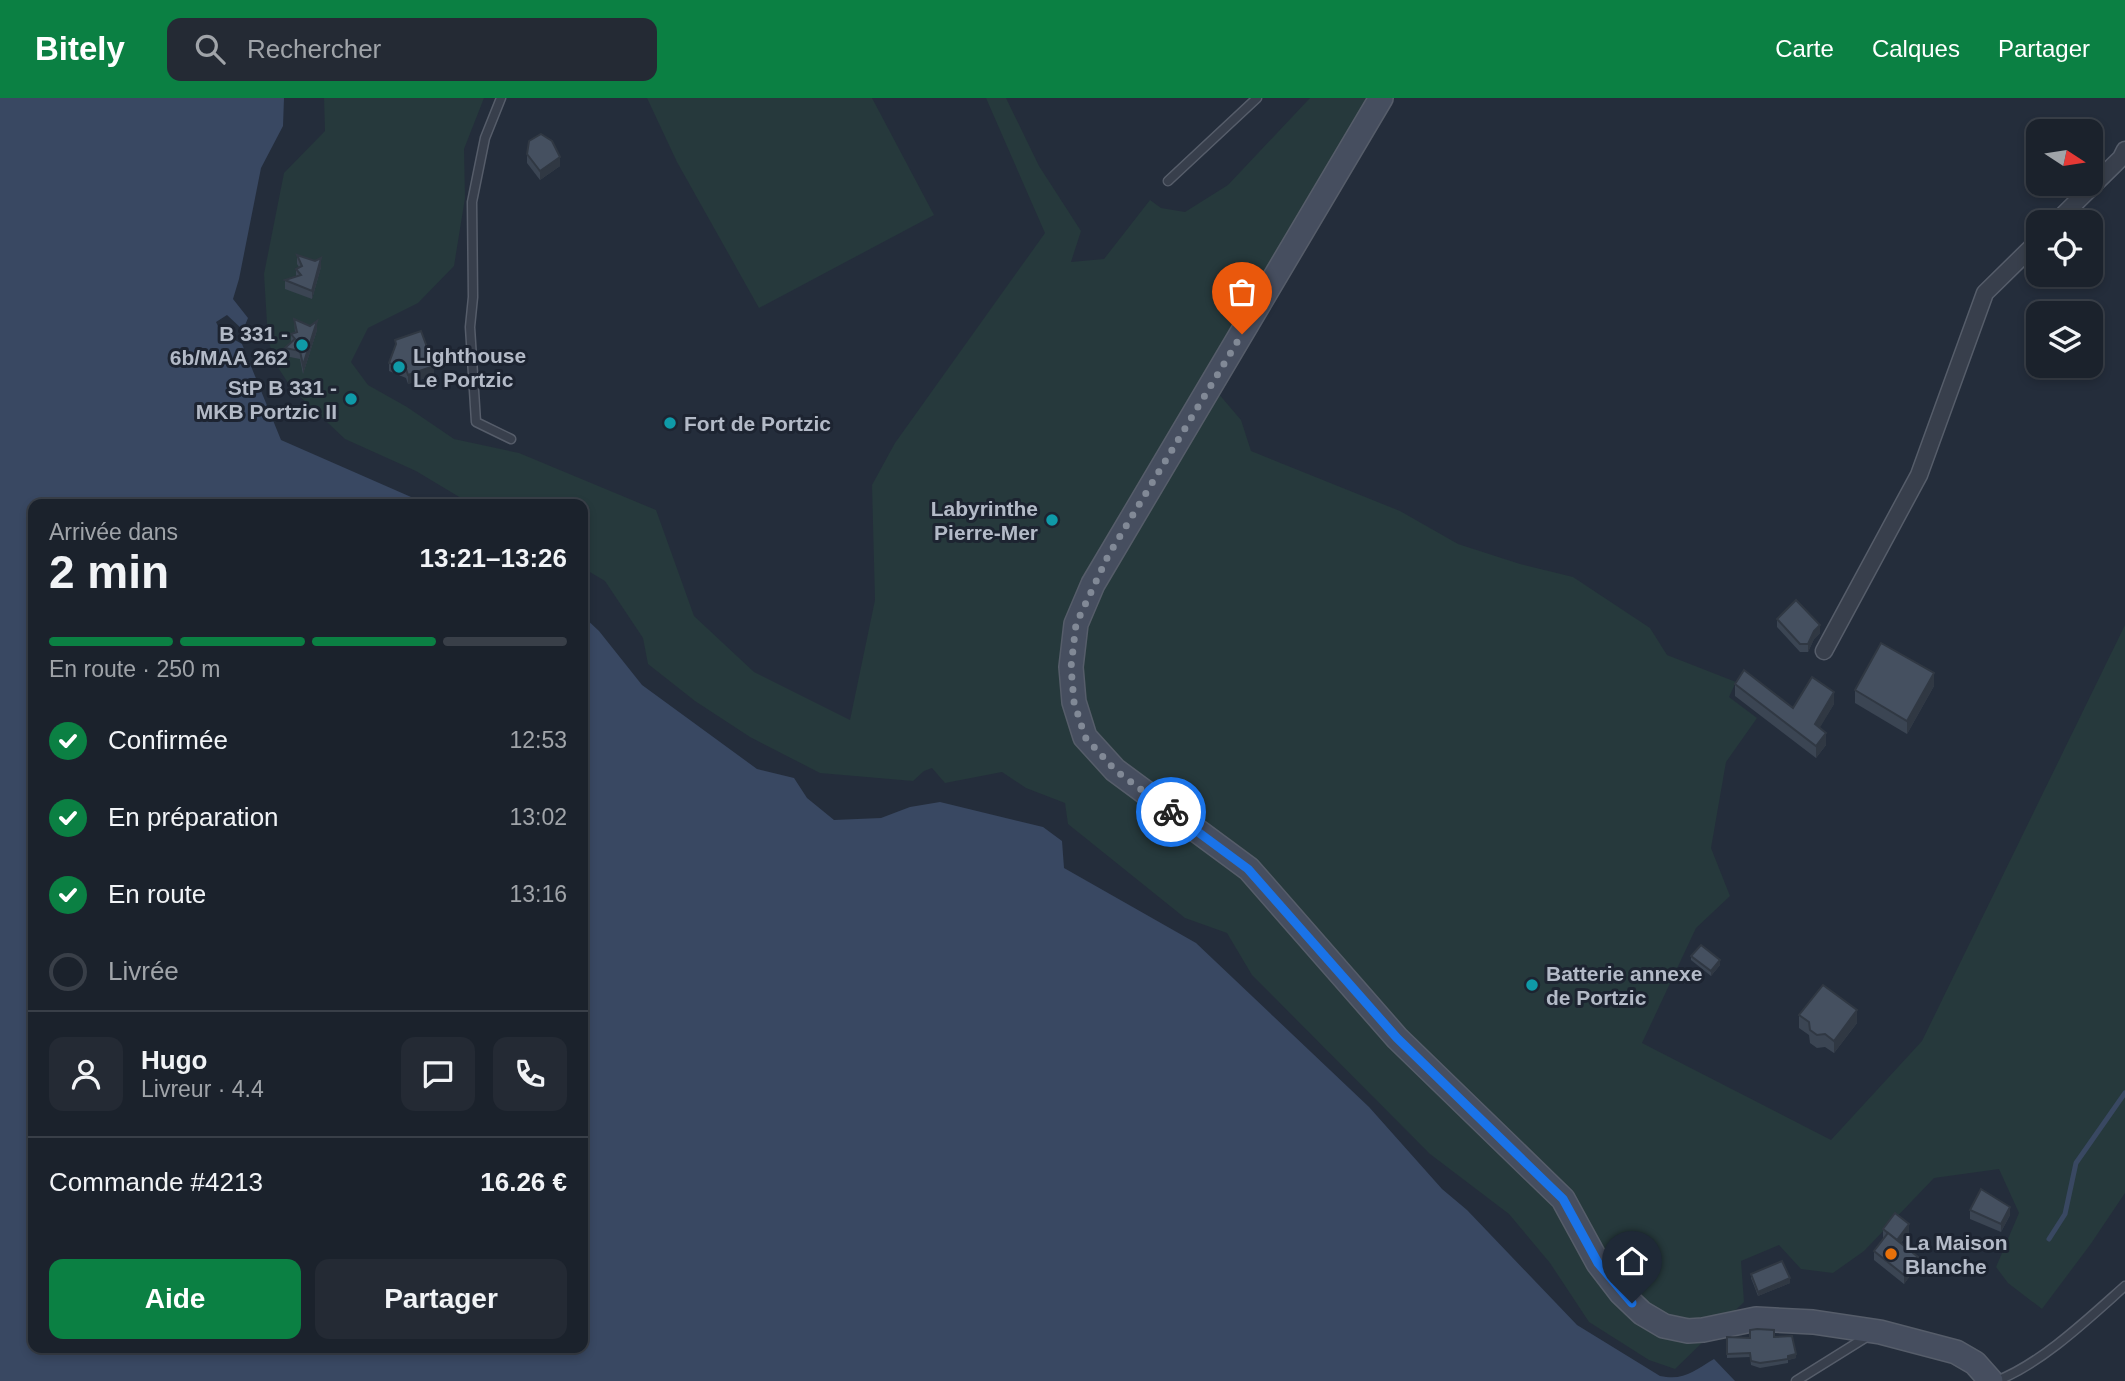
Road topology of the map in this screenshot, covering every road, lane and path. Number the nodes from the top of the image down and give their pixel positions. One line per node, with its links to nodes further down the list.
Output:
1 (501, 98): 8 (lane)
2 (1257, 98): 5 (lane)
3 (1381, 98): 11 (street)
4 (2125, 150): 6 (street)
5 (1168, 181)
6 (2068, 210)
7 (2026, 253): 9 (street)
8 (512, 439)
9 (1824, 652)
10 (2125, 1286): 13 (lane)
11 (1880, 1332): 12 (lane); 13 (street)
12 (1796, 1381)
13 (1994, 1381)

